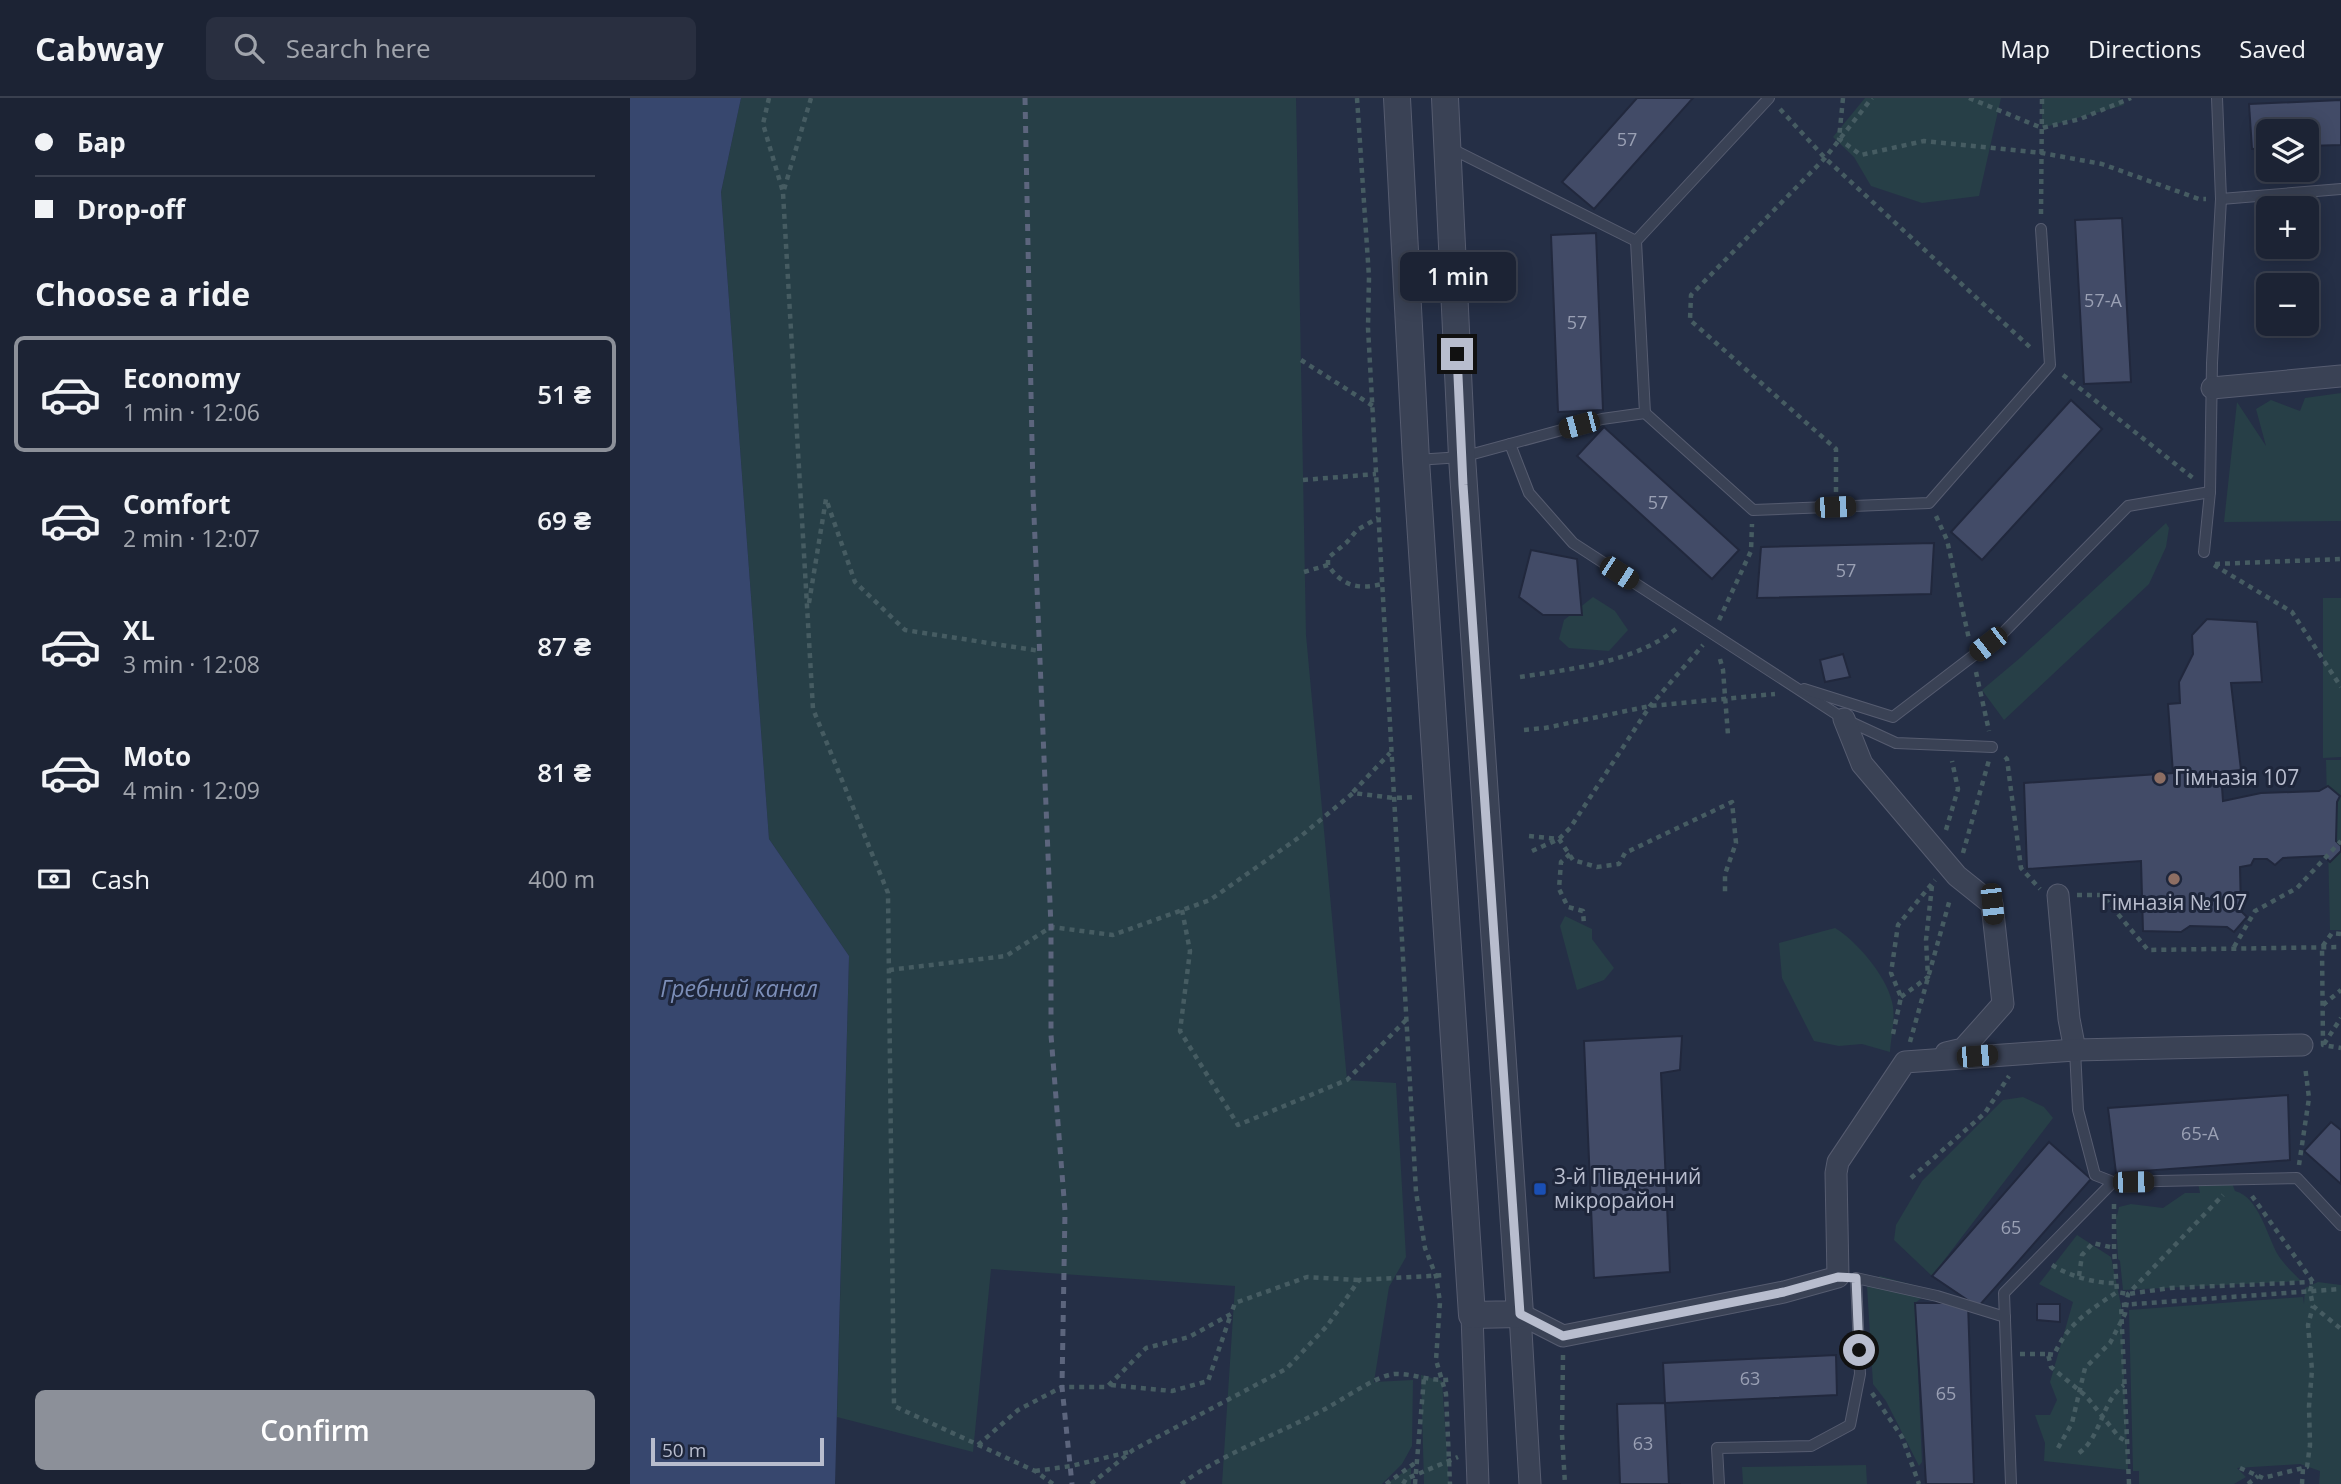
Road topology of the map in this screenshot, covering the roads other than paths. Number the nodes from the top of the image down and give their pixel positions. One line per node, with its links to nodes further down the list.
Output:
1 (1397, 98): 15 (street)
2 (1769, 98): 9 (lane)
3 (2217, 98): 7 (lane)
4 (1448, 99): 5 (street)
5 (1447, 146): 9 (lane); 14 (street)
6 (2341, 189): 7 (lane)
7 (2221, 199): 11 (lane)
8 (2041, 229): 12 (lane)
9 (1636, 241): 12 (lane)
10 (2341, 376): 11 (street)
11 (2212, 388): 16 (lane)
12 (1645, 413): 13 (lane)
13 (1510, 444): 14 (lane); 18 (lane)
14 (1462, 457): 15 (lane); 28 (street)
15 (1416, 460): 29 (street)
16 (2210, 492): 17 (lane); 18 (lane)
17 (2204, 552)
18 (1791, 685): 19 (lane)
19 (1844, 719): 20 (lane); 24 (street)
20 (1992, 747)
21 (2058, 895): 23 (street)
22 (2302, 1045): 23 (street)
23 (2075, 1050): 24 (street); 25 (lane)
24 (1905, 1062): 27 (street)
25 (2113, 1182): 26 (lane); 30 (lane)
26 (2341, 1225)
27 (1847, 1278): 28 (street); 30 (lane); 33 (lane)
28 (1520, 1314): 29 (street); 32 (street)
29 (1472, 1315): 31 (street)
30 (2005, 1317): 34 (lane)
31 (1478, 1484)
32 (1530, 1484)
33 (1719, 1484)
34 (2011, 1484)

